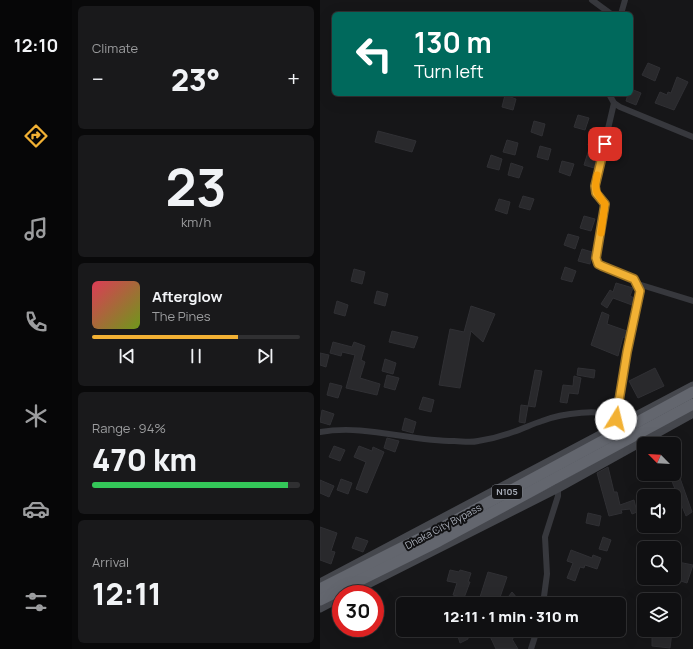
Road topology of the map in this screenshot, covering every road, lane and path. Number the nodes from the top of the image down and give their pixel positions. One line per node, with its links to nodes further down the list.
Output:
1 (592, 0): 3 (street)
2 (625, 0): 4 (street)
3 (609, 12)
4 (622, 12)
5 (610, 96): 6 (street)
6 (614, 103): 7 (street); 8 (street)
7 (693, 137)
8 (638, 284): 9 (street); 14 (street)
9 (693, 301)
10 (693, 386): 14 (main road)
11 (693, 392): 19 (highway, Dhaka City Bypass / N105)
12 (693, 404): 21 (highway, N105)
13 (693, 413): 16 (main road)
14 (618, 421): 15 (street); 17 (main road)
15 (320, 432)
16 (558, 488): 18 (main road); 20 (street)
17 (320, 583)
18 (366, 585)
19 (320, 589)
20 (544, 597)
21 (320, 600)
22 (332, 602): 23 (main road)
23 (320, 608)
24 (535, 637): 25 (street)
25 (531, 649)

